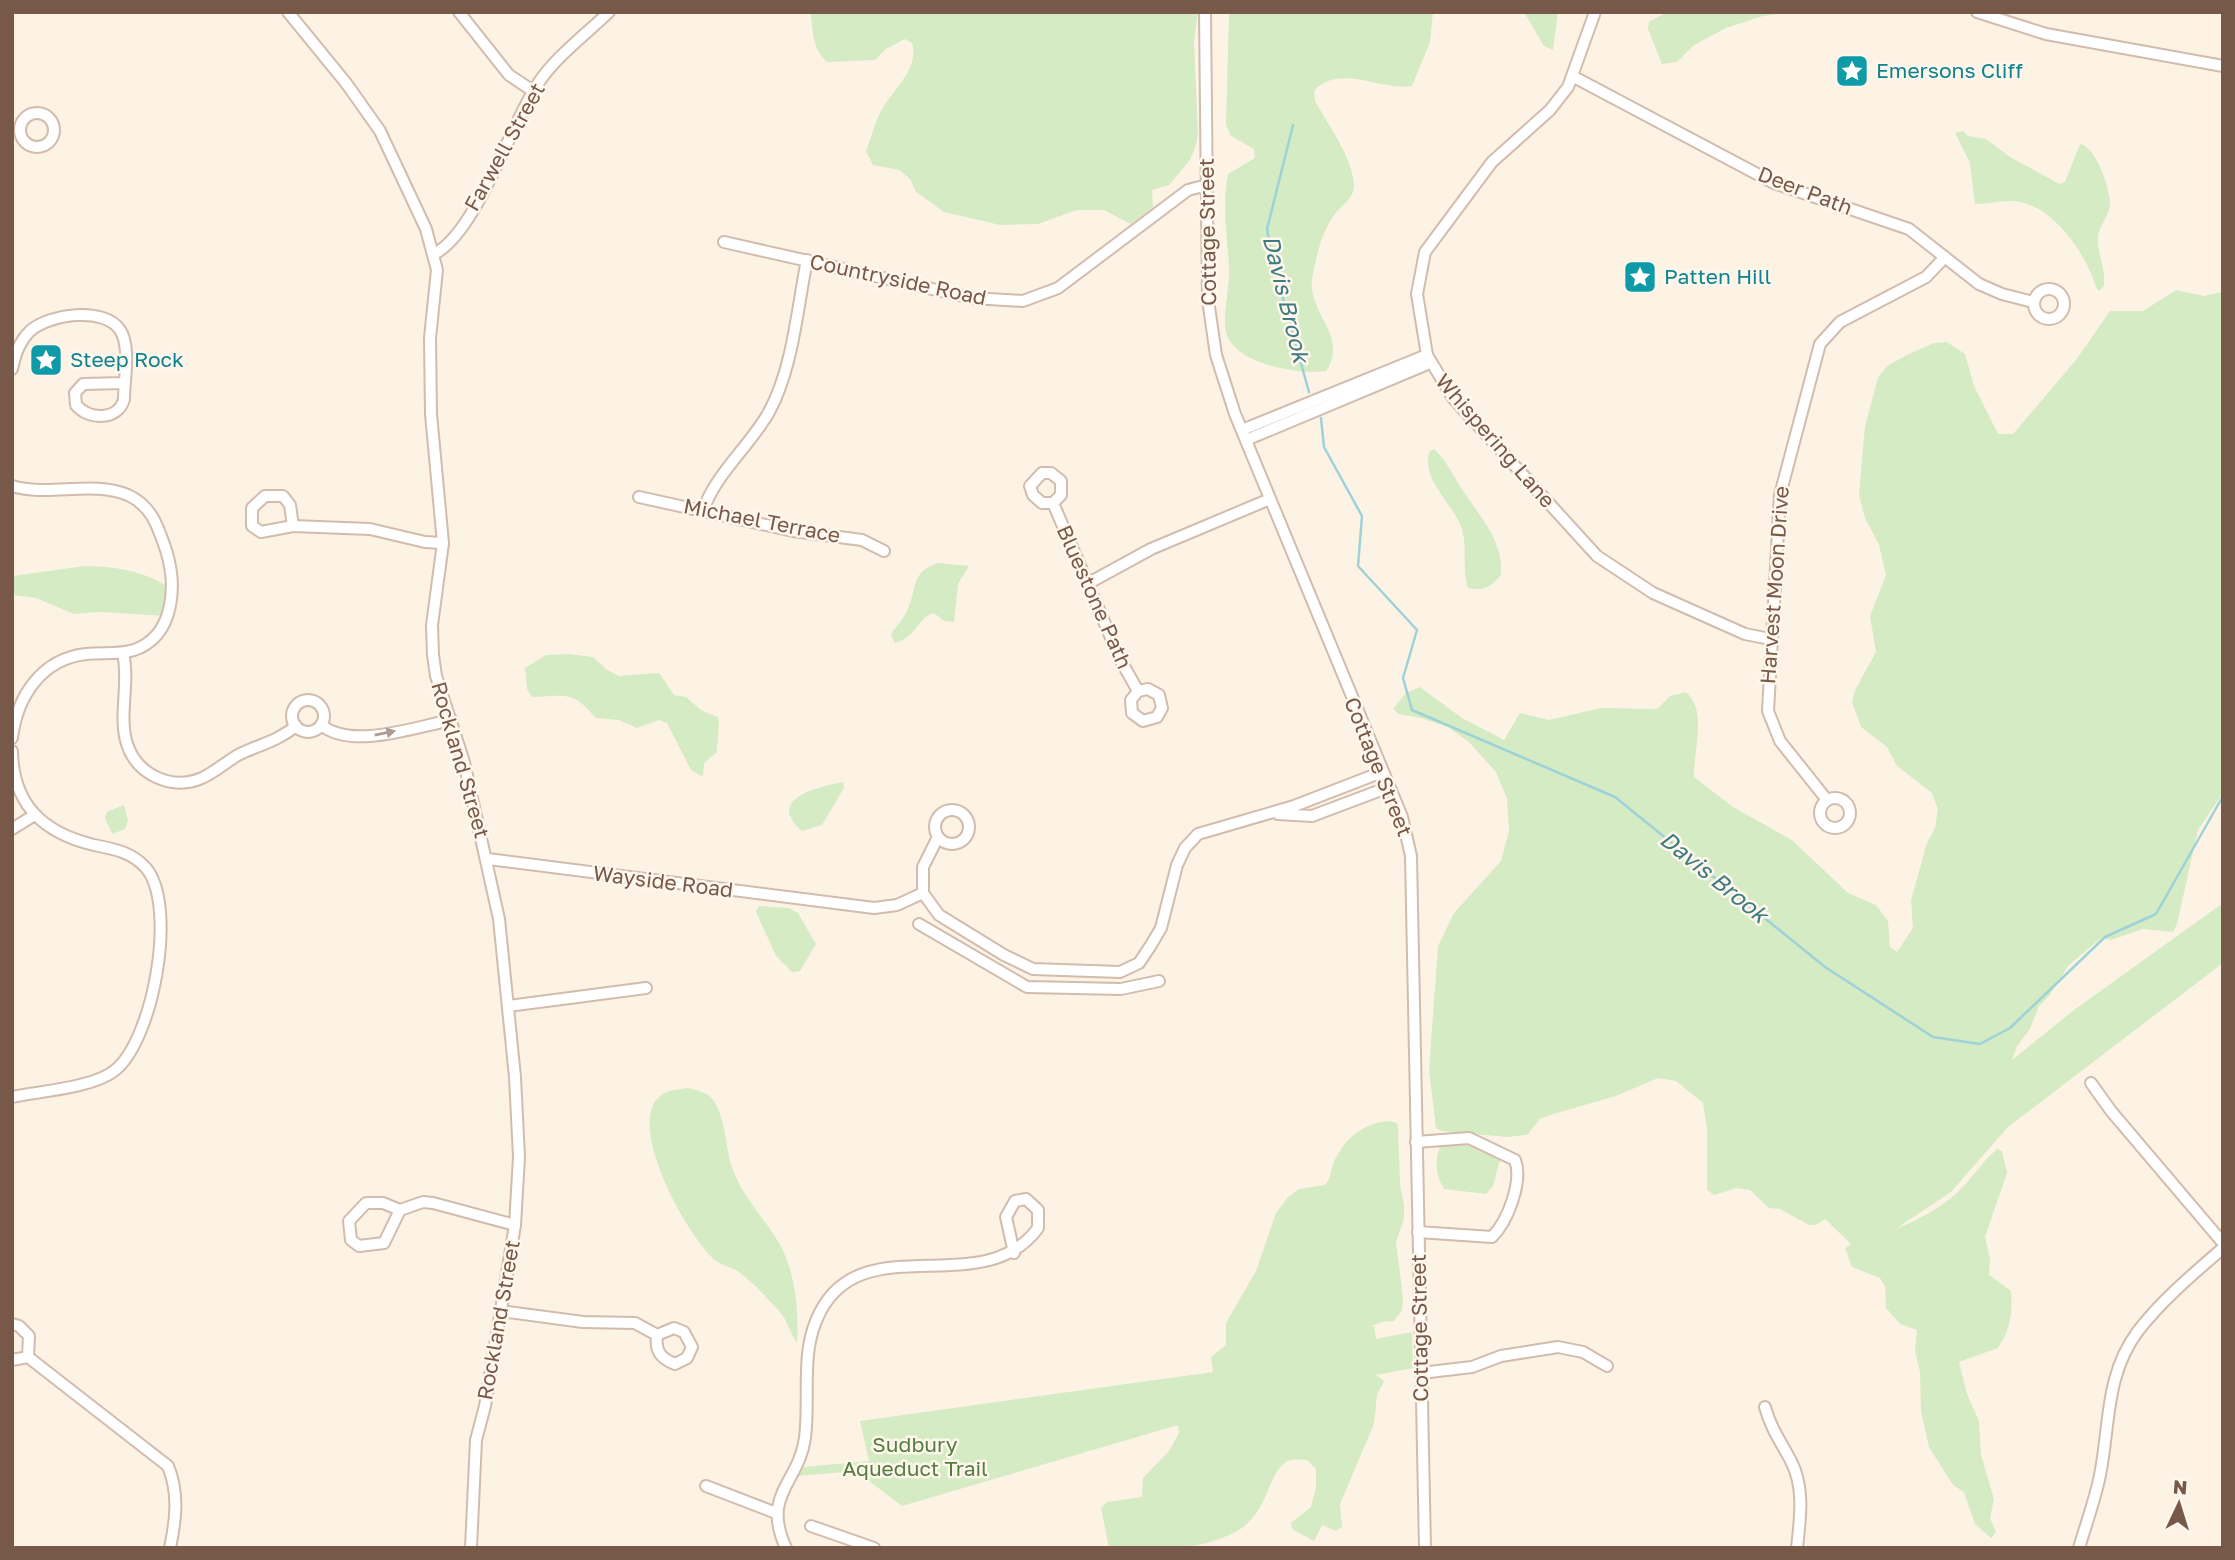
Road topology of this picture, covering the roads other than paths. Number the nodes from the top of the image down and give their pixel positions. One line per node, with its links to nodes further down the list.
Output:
1 (288, 12): 12 (street, Rockland Street)
2 (459, 12): 9 (street)
3 (609, 12): 9 (street, Farwell Street)
4 (1205, 12): 10 (street, Cottage Street)
5 (1595, 12): 8 (street, Whispering Lane)
6 (1977, 12): 7 (street)
7 (2223, 66)
8 (1574, 77): 13 (street, Deer Path); 16 (street, Whispering Lane)
9 (533, 91): 12 (street, Farwell Street)
10 (1207, 185): 14 (street, Countryside Road); 19 (street, Cottage Street)
11 (724, 242): 14 (street, Countryside Road)
12 (434, 254): 26 (street, Rockland Street)
13 (1945, 257): 15 (street, Deer Path); 29 (street, Harvest Moon Drive)
14 (807, 260): 24 (street)
15 (2033, 302)
16 (1428, 359): 19 (street); 29 (street, Whispering Lane)
17 (12, 369): 18 (street)
18 (124, 383): 18 (street)
19 (1244, 435): 22 (street, Cottage Street)
20 (12, 486): 30 (street)
21 (639, 497): 24 (street, Michael Terrace)
22 (1270, 499): 28 (street); 37 (street, Cottage Street)
23 (1052, 503): 28 (street, Bluestone Path)
24 (703, 510): 27 (street, Michael Terrace)
25 (293, 526): 25 (street); 26 (street)
26 (443, 543): 32 (street, Rockland Street)
27 (884, 551)
28 (1087, 584): 31 (street, Bluestone Path)
29 (1770, 639): 39 (street, Harvest Moon Drive)
30 (123, 653): 34 (street); 35 (street)
31 (1138, 691)
32 (452, 720): 33 (street, one-way to 32); 44 (street, Rockland Street)
33 (321, 725): 34 (street); 34 (street)
34 (296, 726)
35 (12, 738)
36 (12, 751): 41 (street)
37 (1382, 772): 38 (street, Cottage Street); 40 (street)
38 (1389, 787): 40 (street); 58 (street, Cottage Street)
39 (1826, 800)
40 (1271, 813): 49 (street)
41 (33, 816): 42 (street); 57 (street)
42 (12, 829)
43 (938, 837): 45 (street)
44 (488, 859): 45 (street, Wayside Road); 55 (street, Rockland Street)
45 (923, 893): 47 (street)
46 (919, 924): 48 (street)
47 (971, 935): 48 (street); 50 (street)
48 (961, 951): 52 (street)
49 (1129, 967): 50 (street); 53 (street)
50 (1033, 969): 52 (street)
51 (1159, 981): 53 (street)
52 (1027, 987): 53 (street)
53 (1132, 987)
54 (646, 988): 55 (street)
55 (508, 1006): 60 (street, Rockland Street)
56 (2091, 1083): 62 (street)
57 (12, 1097)
58 (1416, 1142): 61 (street, Cottage Street); 61 (street)
59 (400, 1210): 59 (street); 60 (street)
60 (515, 1225): 64 (street, Rockland Street)
61 (1418, 1233): 70 (street, Cottage Street)
62 (2223, 1246): 81 (street)
63 (1014, 1253): 63 (street); 73 (street)
64 (500, 1311): 66 (street); 76 (street, Rockland Street)
65 (12, 1324): 67 (street)
66 (657, 1335)
67 (28, 1357): 68 (street); 75 (street)
68 (12, 1360)
69 (1607, 1366): 70 (street)
70 (1421, 1373): 79 (street, Cottage Street)
71 (1765, 1407): 80 (street)
72 (706, 1486): 73 (street)
73 (776, 1513): 77 (street)
74 (811, 1526): 78 (street)
75 (170, 1548)
76 (471, 1548)
77 (786, 1548)
78 (874, 1548)
79 (1425, 1548)
80 (1797, 1548)
81 (2079, 1548)

